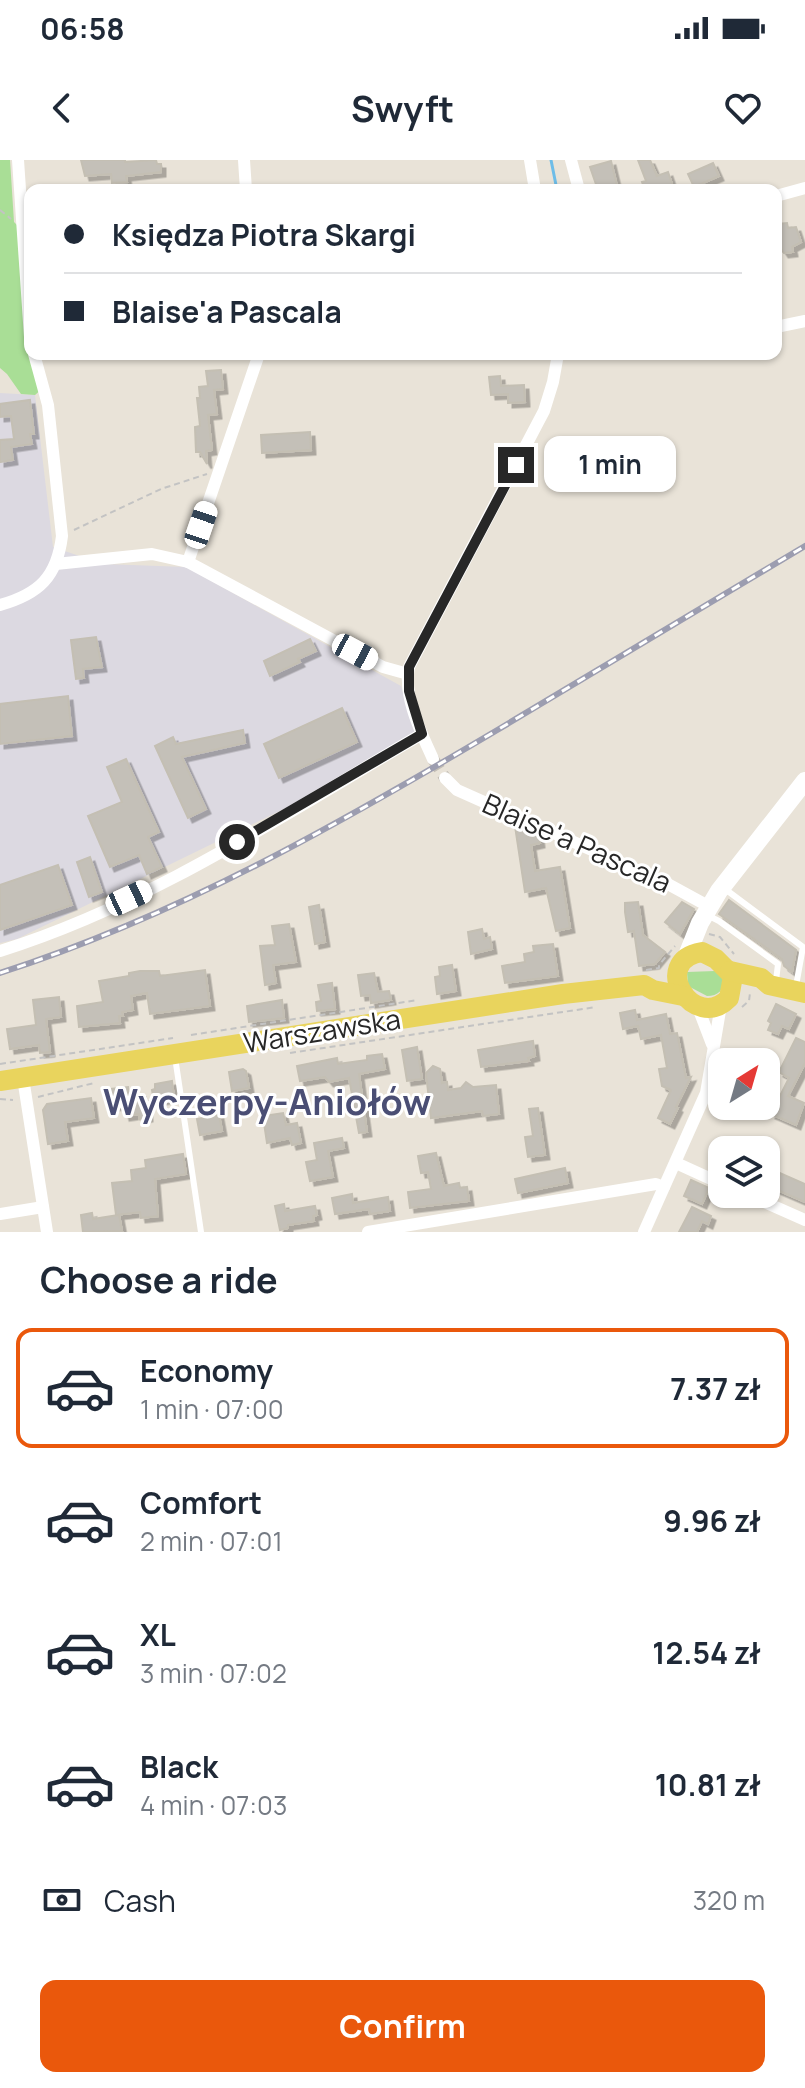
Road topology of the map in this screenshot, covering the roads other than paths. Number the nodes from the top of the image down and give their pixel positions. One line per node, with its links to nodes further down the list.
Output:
1 (18, 160): 10 (street)
2 (244, 160): 5 (street)
3 (530, 160): 6 (street)
4 (571, 160): 7 (street)
5 (246, 184)
6 (534, 184)
7 (577, 184)
8 (805, 188): 9 (street)
9 (782, 194)
10 (24, 248)
11 (805, 321): 12 (street)
12 (782, 326)
13 (36, 360): 17 (street)
14 (257, 360): 16 (street)
15 (557, 360): 19 (street)
16 (188, 562): 17 (street); 19 (street)
17 (56, 564): 18 (street)
18 (0, 605)
19 (408, 674): 20 (street)
20 (422, 734): 21 (street); 26 (street)
21 (433, 759)
22 (445, 778): 25 (street, Blaise'a Pascala)
23 (805, 781): 24 (street)
24 (722, 887): 25 (street); 31 (lane)
25 (707, 914): 27 (street); 28 (street); 31 (lane)
26 (0, 951)
27 (682, 954): 28 (main road); 30 (main road, Warszawska); 32 (main road)
28 (713, 956): 29 (main road)
29 (730, 971): 31 (main road); 33 (main road)
30 (645, 978): 32 (main road, Warszawska); 35 (main road, Warszawska)
31 (786, 989): 33 (main road)
32 (690, 1001): 33 (main road); 34 (street)
33 (734, 1003): 34 (street)
34 (712, 1044): 38 (street)
35 (174, 1046): 36 (main road, Warszawska); 46 (lane)
36 (23, 1078): 37 (main road, Warszawska); 41 (street)
37 (0, 1081)
38 (676, 1163): 39 (street); 40 (street)
39 (708, 1178)
40 (664, 1187): 47 (street); 48 (street)
41 (43, 1207): 43 (street); 45 (street)
42 (778, 1208): 44 (street)
43 (0, 1214)
44 (805, 1220)
45 (47, 1232)
46 (201, 1232)
47 (368, 1232)
48 (644, 1232)

